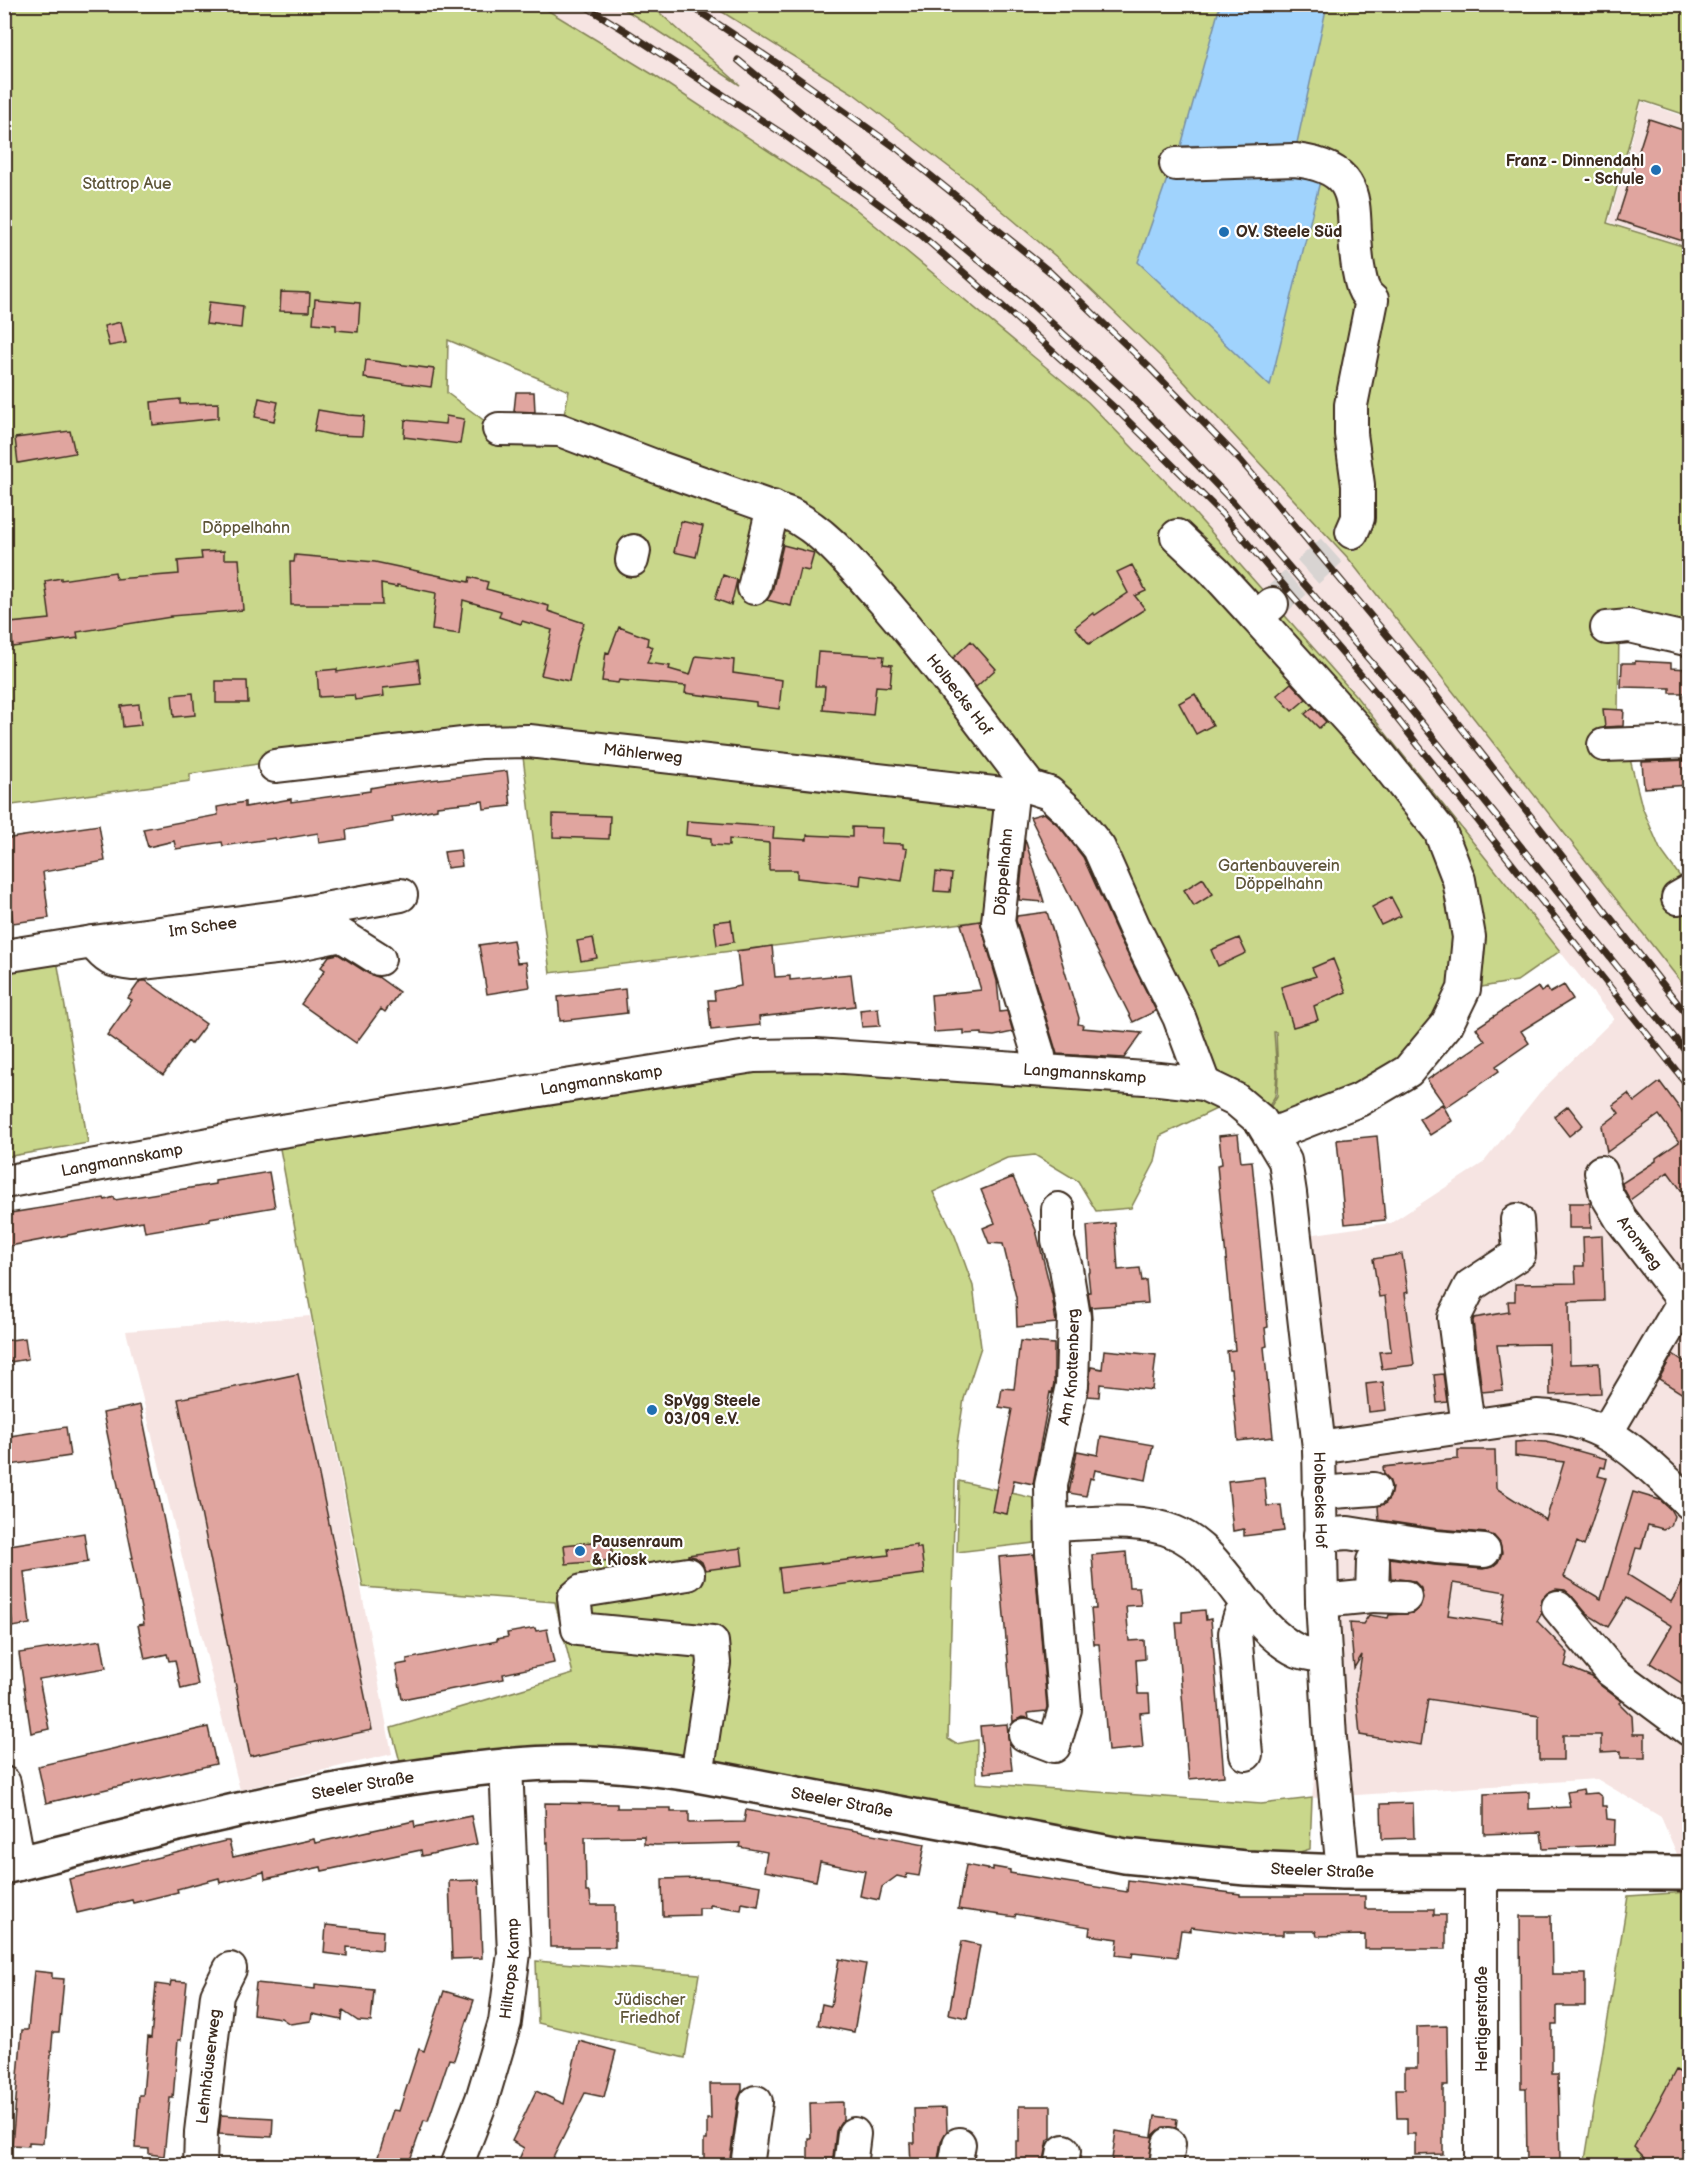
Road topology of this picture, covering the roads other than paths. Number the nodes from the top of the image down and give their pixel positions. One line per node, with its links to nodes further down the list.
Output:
1 (1176, 164): 4 (street)
2 (499, 429): 3 (street, Holbecks Hof)
3 (773, 507): 6 (street); 12 (street, Holbecks Hof)
4 (1352, 532)
5 (1177, 536): 19 (street)
6 (754, 588)
7 (1607, 628): 8 (street)
8 (1689, 639)
9 (1689, 742): 10 (street)
10 (1604, 745)
11 (275, 766): 12 (street, Mählerweg)
12 (1021, 791): 17 (street, Döppelhahn); 18 (street, Holbecks Hof)
13 (401, 895): 14 (street, Im Schee)
14 (93, 942): 15 (street, Im Schee); 16 (street)
15 (4, 956)
16 (379, 959)
17 (1039, 1070): 18 (street, Langmannskamp); 21 (street, Langmannskamp)
18 (1204, 1084): 19 (street, Holbecks Hof)
19 (1270, 1135): 26 (street, Holbecks Hof)
20 (1601, 1172): 25 (street, Aronweg)
21 (4, 1182)
22 (1058, 1209): 30 (street, Am Knottenberg)
23 (1517, 1220): 24 (street)
24 (1468, 1426): 25 (street); 26 (street)
25 (1606, 1433): 29 (street)
26 (1319, 1448): 28 (street, Holbecks Hof)
27 (1374, 1489): 28 (street)
28 (1319, 1494): 31 (street, Holbecks Hof)
29 (1689, 1503)
30 (1052, 1525): 38 (street); 42 (street, Am Knottenberg)
31 (1320, 1535): 32 (street); 37 (street, Holbecks Hof)
32 (1484, 1551)
33 (1373, 1561): 35 (street)
34 (688, 1574): 45 (street)
35 (1372, 1596): 36 (street); 37 (street)
36 (1405, 1597)
37 (1322, 1601): 40 (street, Holbecks Hof)
38 (1251, 1607): 40 (street); 43 (street)
39 (1558, 1607): 41 (street)
40 (1325, 1657): 48 (street, Holbecks Hof)
41 (1689, 1730)
42 (1025, 1735)
43 (1246, 1754)
44 (506, 1765): 45 (main road, Steeler Straße); 47 (main road, Steeler Straße); 55 (street, Hiltrops Kamp)
45 (697, 1775): 48 (main road, Steeler Straße)
46 (4, 1783): 47 (street)
47 (12, 1866)
48 (1343, 1872): 49 (main road, Steeler Straße)
49 (1481, 1873): 50 (main road, Steeler Straße); 58 (street, Hertigerstraße)
50 (1689, 1873)
51 (230, 1969): 54 (street, Lehnhäuserweg)
52 (756, 2102): 56 (street)
53 (854, 2134): 57 (street)
54 (200, 2166)
55 (456, 2166)
56 (747, 2166)
57 (850, 2166)
58 (1481, 2166)

